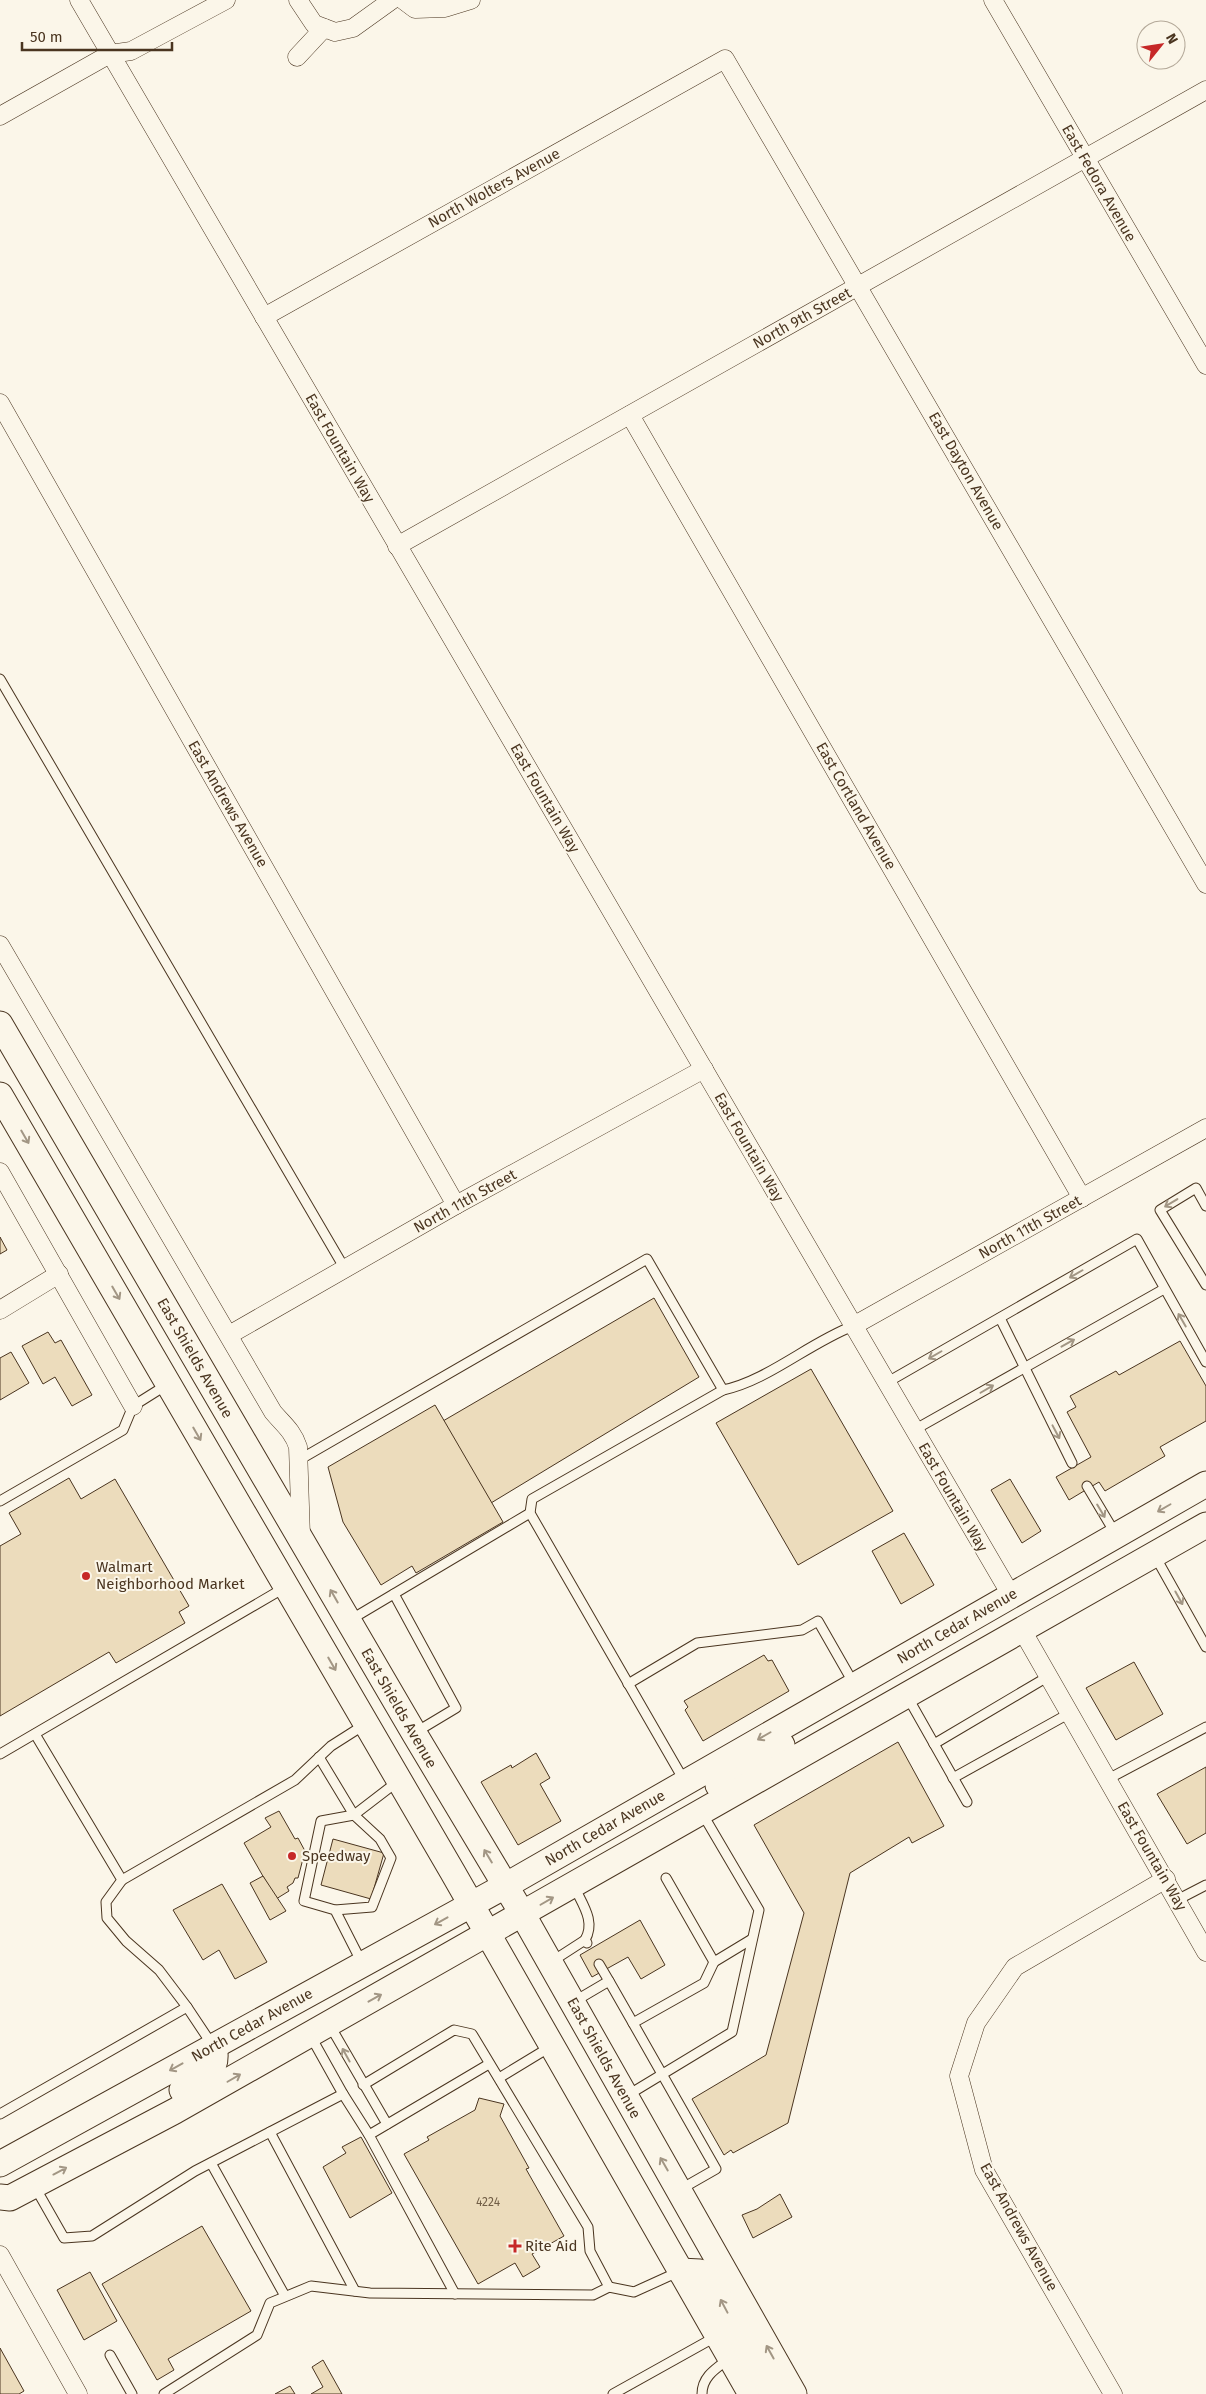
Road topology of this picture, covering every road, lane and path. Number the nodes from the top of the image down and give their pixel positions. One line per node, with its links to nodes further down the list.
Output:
1 (79, 0): 9 (street, East Fountain Way)
2 (226, 0): 9 (street)
3 (298, 0): 8 (street)
4 (392, 0): 8 (street)
5 (403, 0): 6 (street)
6 (471, 0)
7 (993, 0): 14 (street, East Fedora Avenue)
8 (324, 28): 10 (street)
9 (110, 54): 13 (street); 16 (street, East Fountain Way)
10 (297, 57)
11 (725, 59): 15 (street, East Dayton Avenue); 16 (street, North Wolters Avenue)
12 (1206, 90): 14 (street, North 9th Street)
13 (0, 116)
14 (1085, 158): 15 (street, North 9th Street); 17 (street, East Fedora Avenue)
15 (858, 286): 19 (street, North 9th Street); 22 (street, East Dayton Avenue)
16 (264, 317): 20 (street, East Fountain Way)
17 (1206, 365)
18 (0, 403): 30 (street, East Andrews Avenue)
19 (630, 415): 20 (street, North 9th Street); 29 (street, East Cortland Avenue)
20 (397, 546): 25 (street, East Fountain Way)
21 (0, 679): 33 (lane)
22 (1206, 884)
23 (0, 945): 40 (street)
24 (0, 1024): 50 (main road, East Shields Avenue)
25 (704, 1070): 30 (street, North 11th Street); 39 (street, East Fountain Way)
26 (0, 1096): 32 (main road, one-way to 32)
27 (1206, 1128): 29 (street, North 11th Street)
28 (0, 1172): 34 (street)
29 (1082, 1198): 39 (street, North 11th Street)
30 (456, 1205): 33 (street, North 11th Street)
31 (1206, 1206): 35 (lane, one-way to 35)
32 (98, 1263): 44 (main road, one-way to 44); 50 (main road)
33 (345, 1269): 40 (street, North 11th Street)
34 (59, 1274): 37 (street); 46 (street)
35 (1206, 1285)
36 (1164, 1288): 38 (lane, one-way to 38); 41 (lane, one-way to 36); 42 (lane, one-way to 36)
37 (0, 1310)
38 (1000, 1318): 42 (lane); 43 (lane, one-way to 43)
39 (853, 1326): 43 (street, East Fountain Way); 45 (lane)
40 (229, 1335): 48 (street)
41 (1206, 1362)
42 (1026, 1367): 47 (lane, one-way to 42); 49 (lane, one-way to 49)
43 (886, 1383): 47 (street, East Fountain Way)
44 (168, 1384): 46 (lane); 59 (main road, one-way to 59)
45 (723, 1390): 48 (lane); 54 (lane)
46 (133, 1406): 53 (lane)
47 (914, 1430): 61 (street, East Fountain Way)
48 (299, 1460): 57 (street)
49 (1072, 1462)
50 (265, 1478): 57 (main road, East Shields Avenue)
51 (1206, 1484): 56 (main road, North Cedar Avenue, one-way to 56)
52 (1086, 1486): 56 (lane, one-way to 56)
53 (0, 1501)
54 (530, 1513): 60 (lane); 66 (lane)
55 (1206, 1525): 58 (main road)
56 (1116, 1535): 61 (main road, North Cedar Avenue); 63 (main road)
57 (301, 1540): 62 (main road, East Shields Avenue, one-way to 57)
58 (1155, 1556): 63 (main road); 64 (lane, one-way to 64)
59 (287, 1587): 62 (main road); 70 (main road, one-way to 70); 73 (lane)
60 (394, 1594): 62 (lane); 72 (lane)
61 (1010, 1595): 67 (main road, North Cedar Avenue); 68 (main road)
62 (349, 1621): 72 (main road, East Shields Avenue)
63 (1022, 1630): 65 (street, East Fountain Way); 68 (main road)
64 (1206, 1647)
65 (1049, 1676): 69 (street, East Fountain Way); 74 (lane)
66 (628, 1684): 67 (lane); 80 (lane)
67 (854, 1685): 80 (main road, North Cedar Avenue, one-way to 80); 82 (main road)
68 (907, 1696): 74 (lane); 82 (main road)
69 (1070, 1713): 77 (lane); 78 (street, East Fountain Way)
70 (367, 1724): 76 (lane); 79 (main road)
71 (1206, 1727): 78 (lane)
72 (414, 1733): 88 (main road, East Shields Avenue, one-way to 72)
73 (35, 1734): 75 (lane); 86 (lane)
74 (934, 1744): 77 (lane)
75 (0, 1754)
76 (318, 1757): 83 (lane); 86 (lane)
77 (953, 1778): 81 (lane)
78 (1108, 1779): 85 (street, East Fountain Way)
79 (399, 1780): 83 (lane); 91 (main road)
80 (685, 1782): 88 (main road, North Cedar Avenue)
81 (967, 1802)
82 (702, 1812): 89 (main road); 95 (lane)
83 (354, 1816): 92 (lane); 92 (lane)
84 (666, 1878): 98 (lane)
85 (1166, 1879): 90 (street, East Fountain Way); 141 (street, East Andrews Avenue)
86 (122, 1880): 103 (lane)
87 (1206, 1885): 90 (lane)
88 (505, 1886): 91 (main road, North Cedar Avenue); 93 (main road, East Shields Avenue)
89 (574, 1886): 93 (main road, one-way to 89); 97 (lane)
90 (1177, 1900): 96 (street, East Fountain Way)
91 (471, 1904): 94 (main road); 99 (main road, North Cedar Avenue, one-way to 99)
92 (335, 1910): 99 (lane)
93 (523, 1915): 94 (main road); 97 (main road, East Shields Avenue)
94 (489, 1934): 105 (main road, one-way to 94); 107 (main road)
95 (752, 1939): 98 (lane); 109 (lane)
96 (1206, 1952)
97 (550, 1962): 102 (main road, East Shields Avenue)
98 (714, 1962): 104 (lane)
99 (362, 1964): 106 (main road, North Cedar Avenue)
100 (599, 1964): 101 (lane)
101 (609, 1981): 102 (lane); 104 (lane)
102 (572, 2002): 113 (main road, East Shields Avenue)
103 (187, 2007): 106 (lane); 114 (lane)
104 (634, 2023): 109 (lane)
105 (320, 2029): 111 (lane, one-way to 105); 112 (lane); 117 (main road, one-way to 105)
106 (214, 2046): 117 (main road); 120 (main road, North Cedar Avenue, one-way to 120)
107 (552, 2046): 110 (lane); 125 (main road)
108 (489, 2064): 110 (lane); 111 (lane); 115 (lane)
109 (662, 2074): 113 (lane); 122 (lane)
110 (499, 2078): 126 (lane)
111 (363, 2085): 115 (lane)
112 (343, 2094): 116 (lane); 118 (lane)
113 (625, 2096): 122 (main road, East Shields Avenue, one-way to 113)
114 (0, 2114)
115 (387, 2124): 118 (lane)
116 (270, 2132): 119 (lane); 127 (lane)
117 (133, 2133): 121 (main road, one-way to 117)
118 (369, 2135): 128 (lane)
119 (211, 2163): 121 (lane); 129 (lane)
120 (0, 2164)
121 (34, 2185): 123 (main road)
122 (679, 2190): 140 (main road, East Shields Avenue, one-way to 122)
123 (0, 2197)
124 (0, 2255): 134 (street)
125 (680, 2271): 126 (lane); 130 (main road); 139 (main road, one-way to 125)
126 (608, 2287): 128 (lane)
127 (355, 2291): 128 (lane); 129 (lane)
128 (456, 2294)
129 (285, 2296): 135 (lane)
130 (717, 2336): 132 (main road); 136 (lane)
131 (110, 2355): 133 (lane)
132 (730, 2358): 137 (lane); 138 (main road)
133 (130, 2393)
134 (78, 2394)
135 (164, 2394)
136 (613, 2394)
137 (702, 2394)
138 (751, 2394)
139 (774, 2394)
140 (794, 2394)
141 (1113, 2394)

